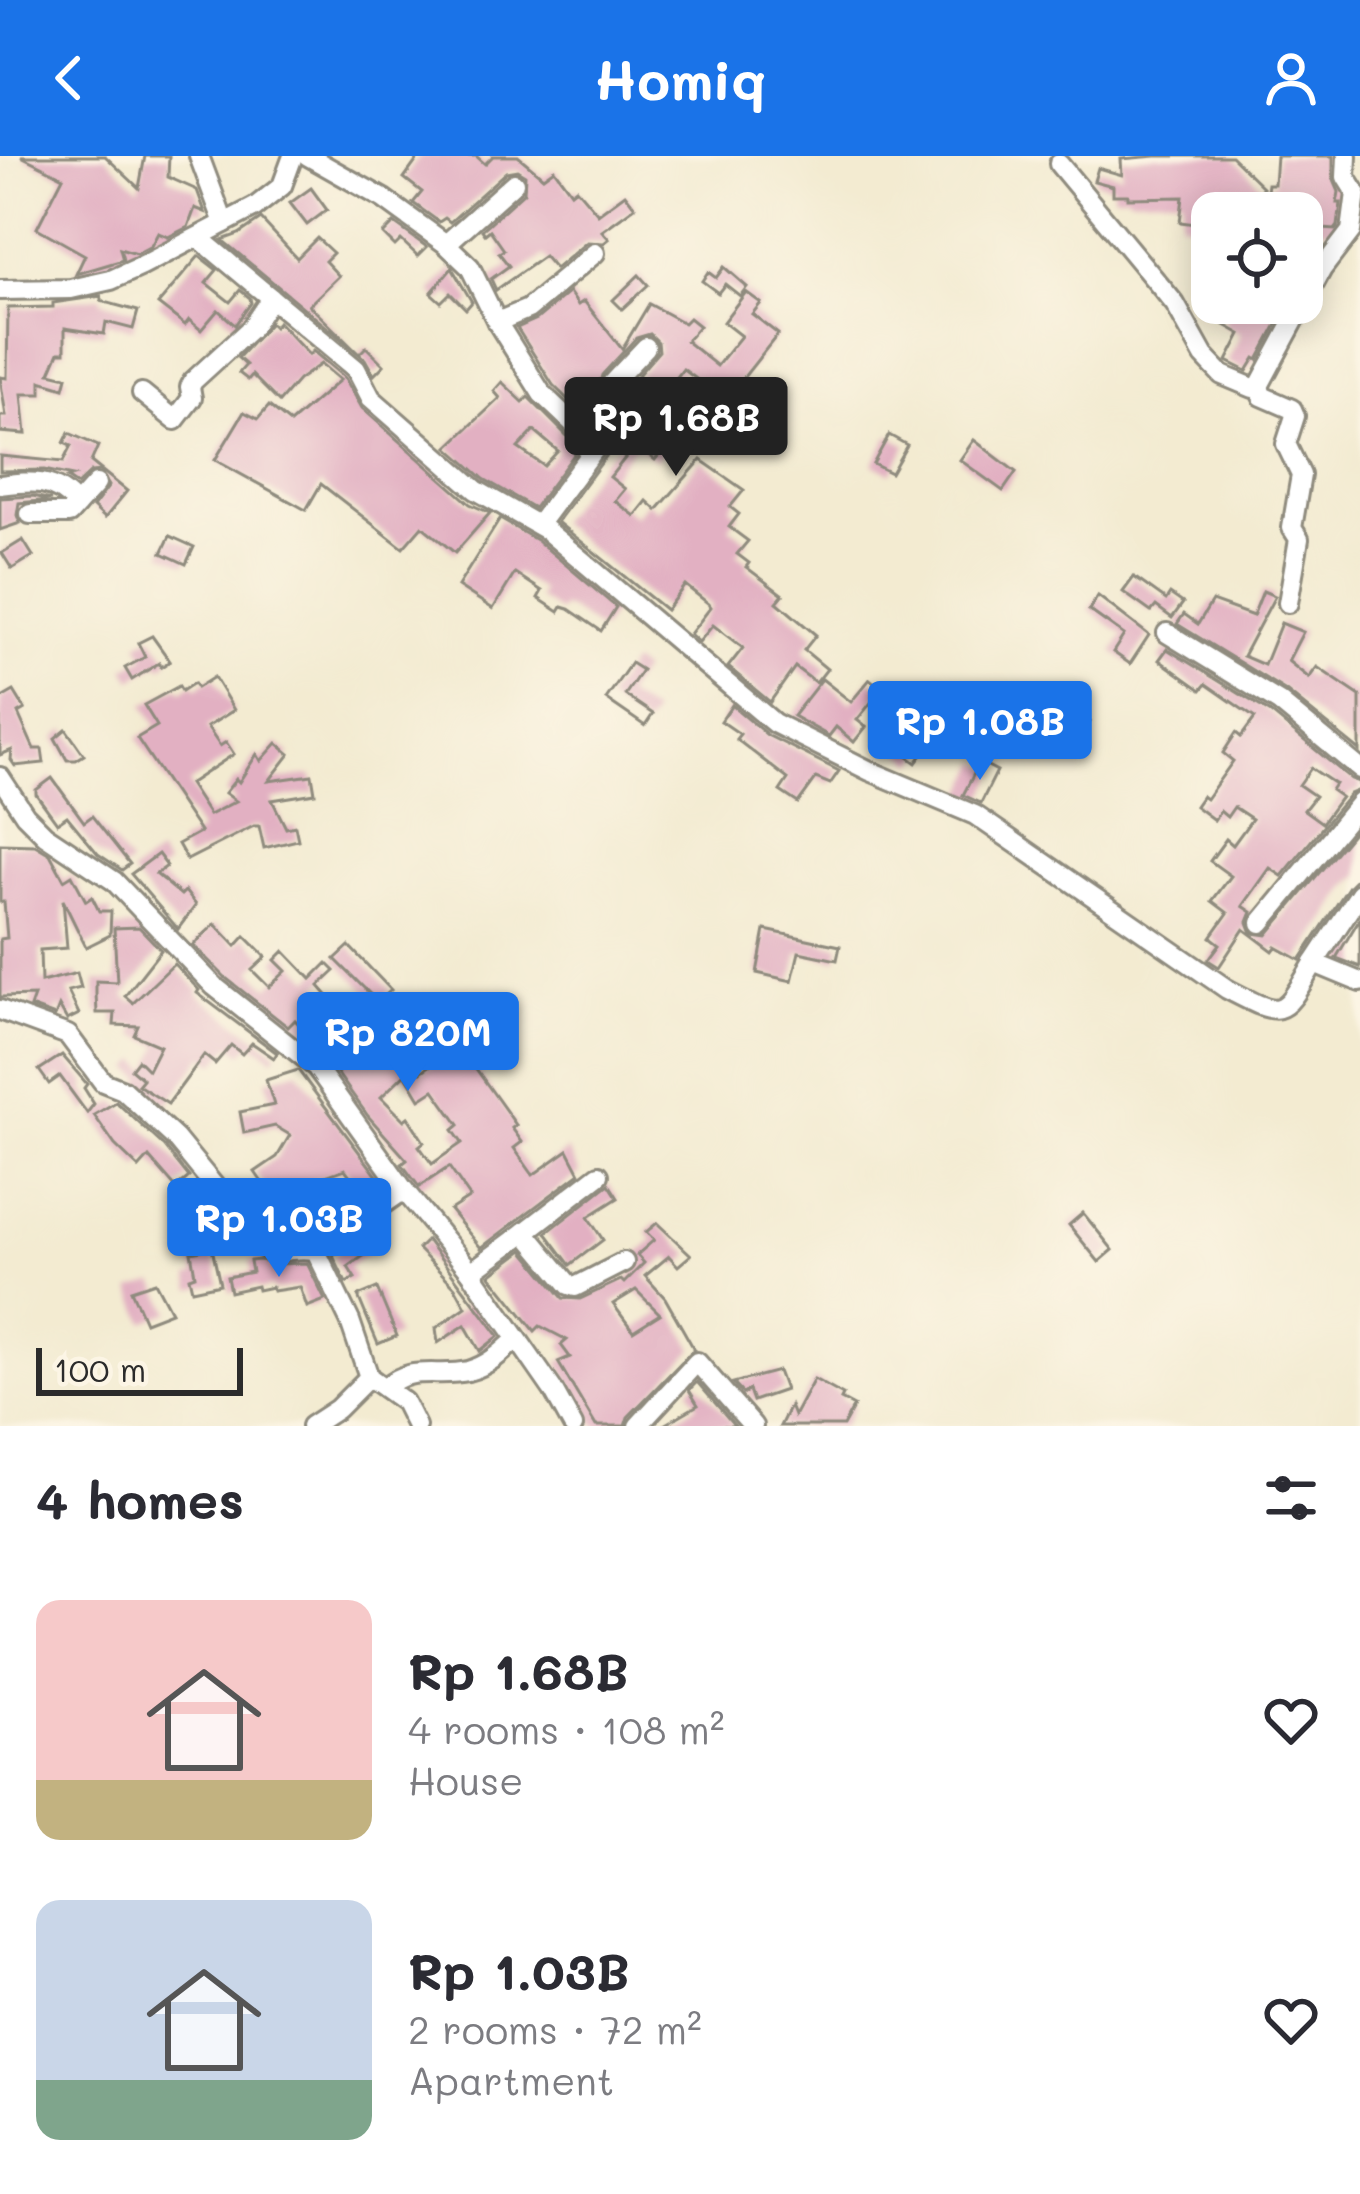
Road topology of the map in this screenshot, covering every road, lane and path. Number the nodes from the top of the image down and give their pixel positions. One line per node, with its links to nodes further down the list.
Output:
1 (200, 156): 7 (street)
2 (293, 156): 7 (street)
3 (308, 156): 9 (street)
4 (1347, 156): 15 (street)
5 (1061, 167): 15 (street)
6 (514, 183): 9 (street)
7 (224, 223): 8 (street)
8 (199, 238): 11 (street); 12 (street)
9 (446, 244): 13 (street)
10 (595, 253): 13 (street)
11 (0, 290)
12 (271, 298): 16 (street); 22 (street)
13 (497, 322): 17 (street)
14 (646, 346): 17 (street)
15 (1259, 386): 23 (street)
16 (142, 393)
17 (597, 446): 22 (street)
18 (96, 484): 20 (street)
19 (0, 485): 20 (street)
20 (77, 505): 21 (street)
21 (29, 514)
22 (538, 525): 30 (street)
23 (1288, 603)
24 (1167, 633): 25 (street)
25 (1360, 769)
26 (0, 777): 34 (street)
27 (1360, 803): 29 (street)
28 (1360, 893): 30 (street)
29 (1261, 923)
30 (1314, 963): 31 (street)
31 (1360, 982)
32 (0, 1010): 36 (street)
33 (599, 1175): 35 (street)
34 (404, 1190): 36 (street); 38 (street)
35 (525, 1232): 37 (street); 38 (street)
36 (316, 1251): 40 (street)
37 (623, 1262)
38 (471, 1272): 39 (street)
39 (516, 1339): 40 (street); 43 (street)
40 (377, 1383): 41 (street); 42 (street)
41 (311, 1426)
42 (416, 1426)
43 (573, 1426)
44 (638, 1426): 45 (street)
45 (753, 1426)

